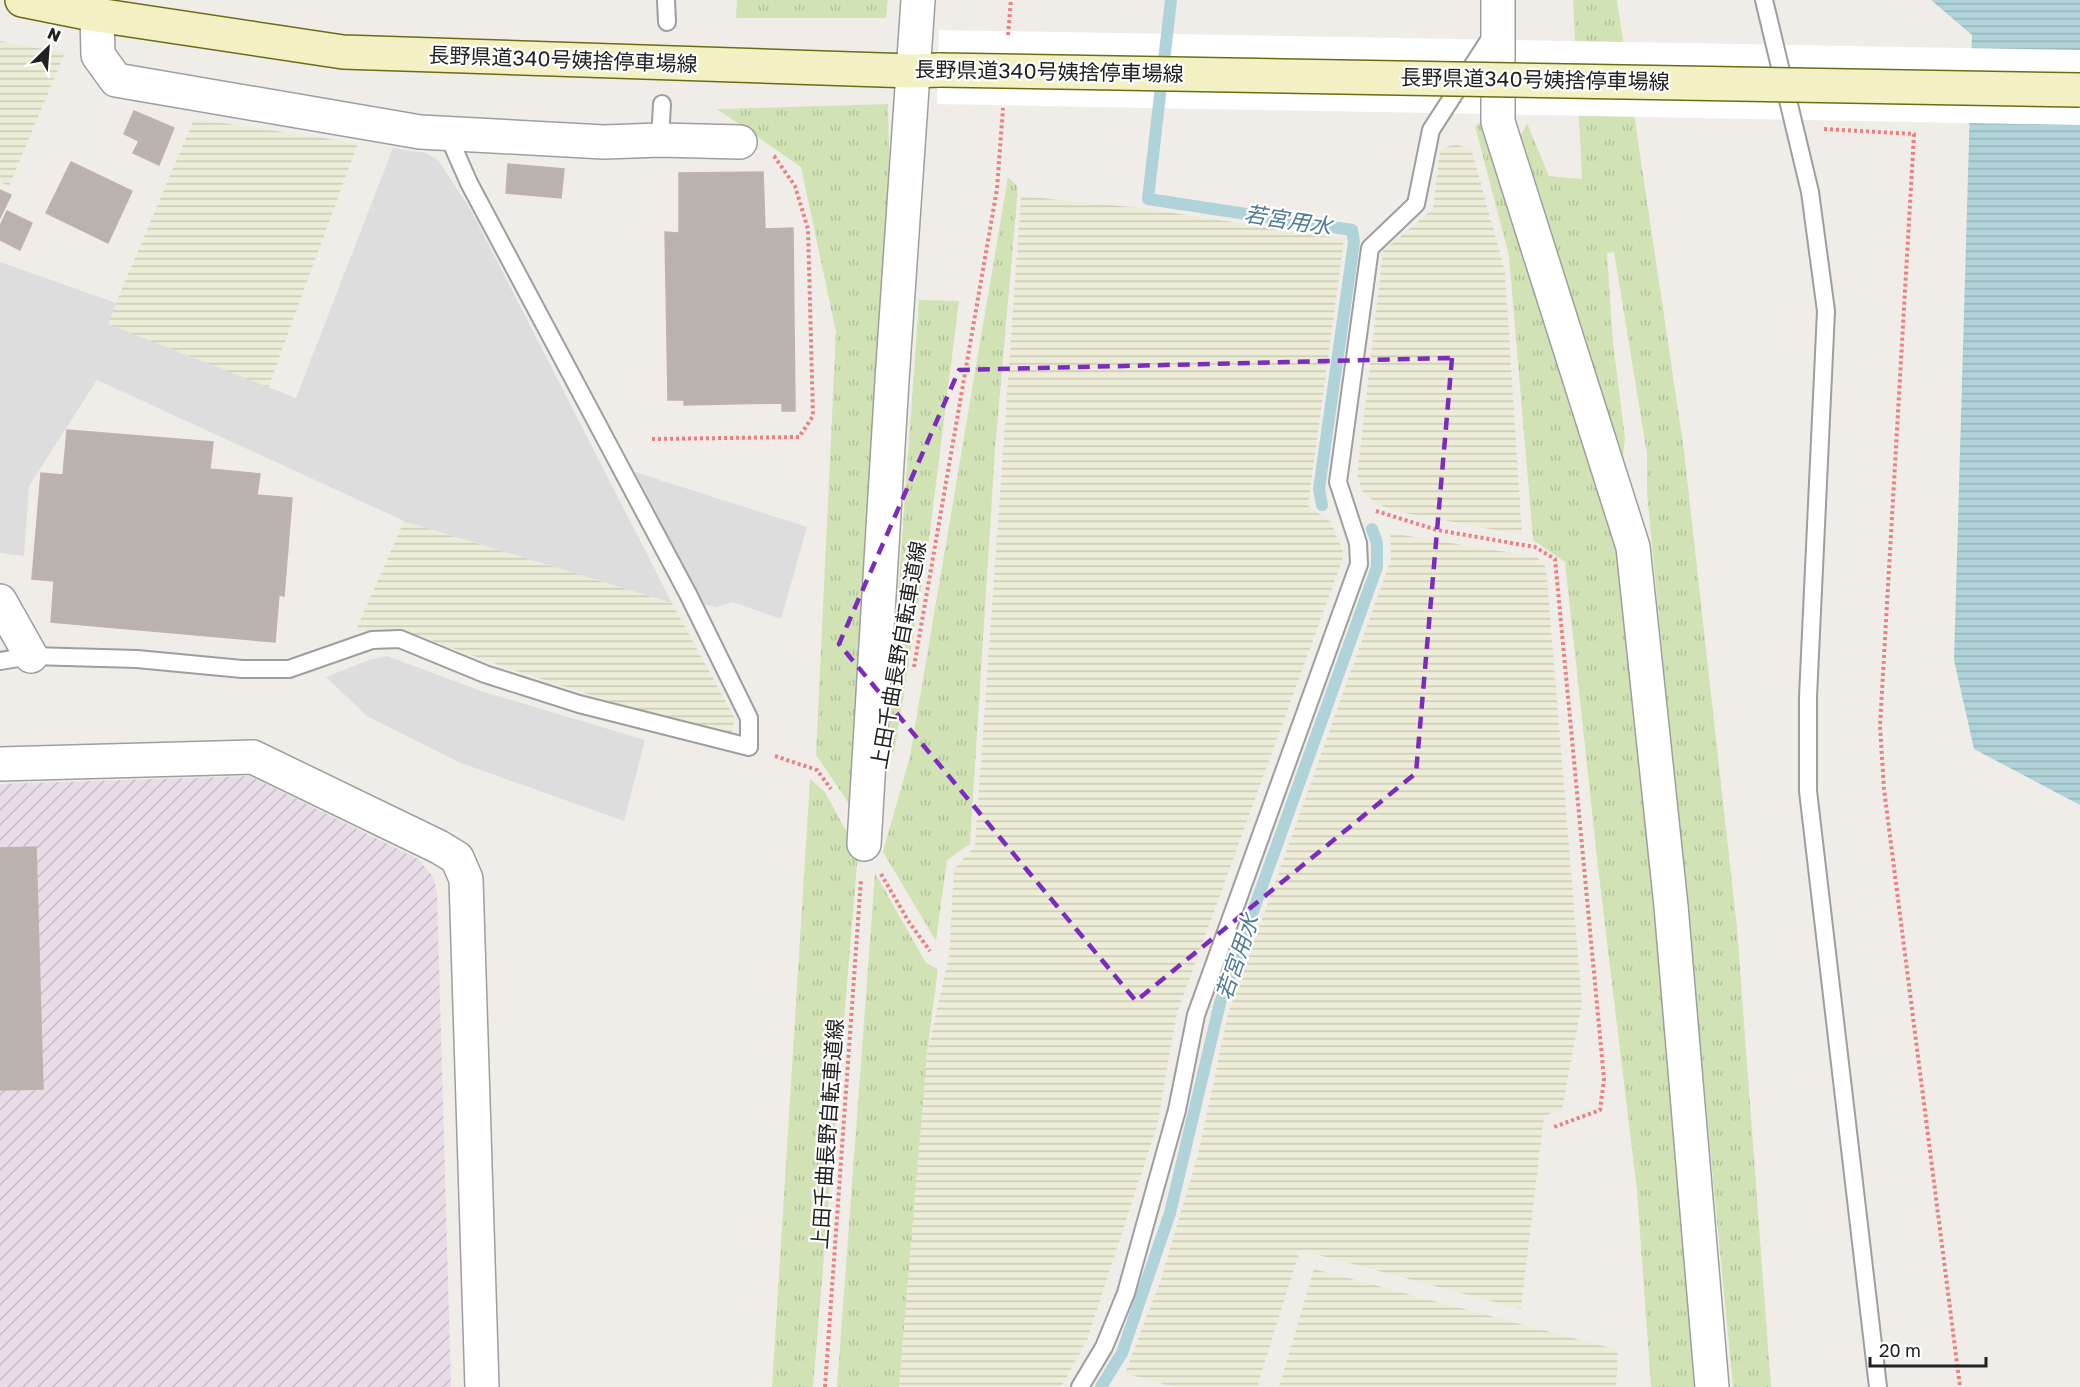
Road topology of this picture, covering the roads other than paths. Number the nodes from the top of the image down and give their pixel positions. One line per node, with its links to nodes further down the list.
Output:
1 (22, 0): 5 (main road, 長野県道340号姨捨停車場線)
2 (666, 0): 7 (lane)
3 (918, 0): 8 (street)
4 (1764, 0): 21 (lane)
5 (99, 8): 8 (main road, 長野県道340号姨捨停車場線); 11 (street)
6 (1498, 13): 19 (lane); 20 (street)
7 (667, 22)
8 (926, 70): 9 (main road, 長野県道340号姨捨停車場線, bridge); 17 (street)
9 (2080, 90)
10 (662, 104): 12 (lane)
11 (447, 133): 12 (street); 15 (lane)
12 (660, 140): 13 (street)
13 (740, 142)
14 (0, 602): 15 (street)
15 (16, 658)
16 (0, 764): 18 (street)
17 (864, 844)
18 (482, 1387)
19 (1080, 1387)
20 (1712, 1387)
21 (1878, 1387)

